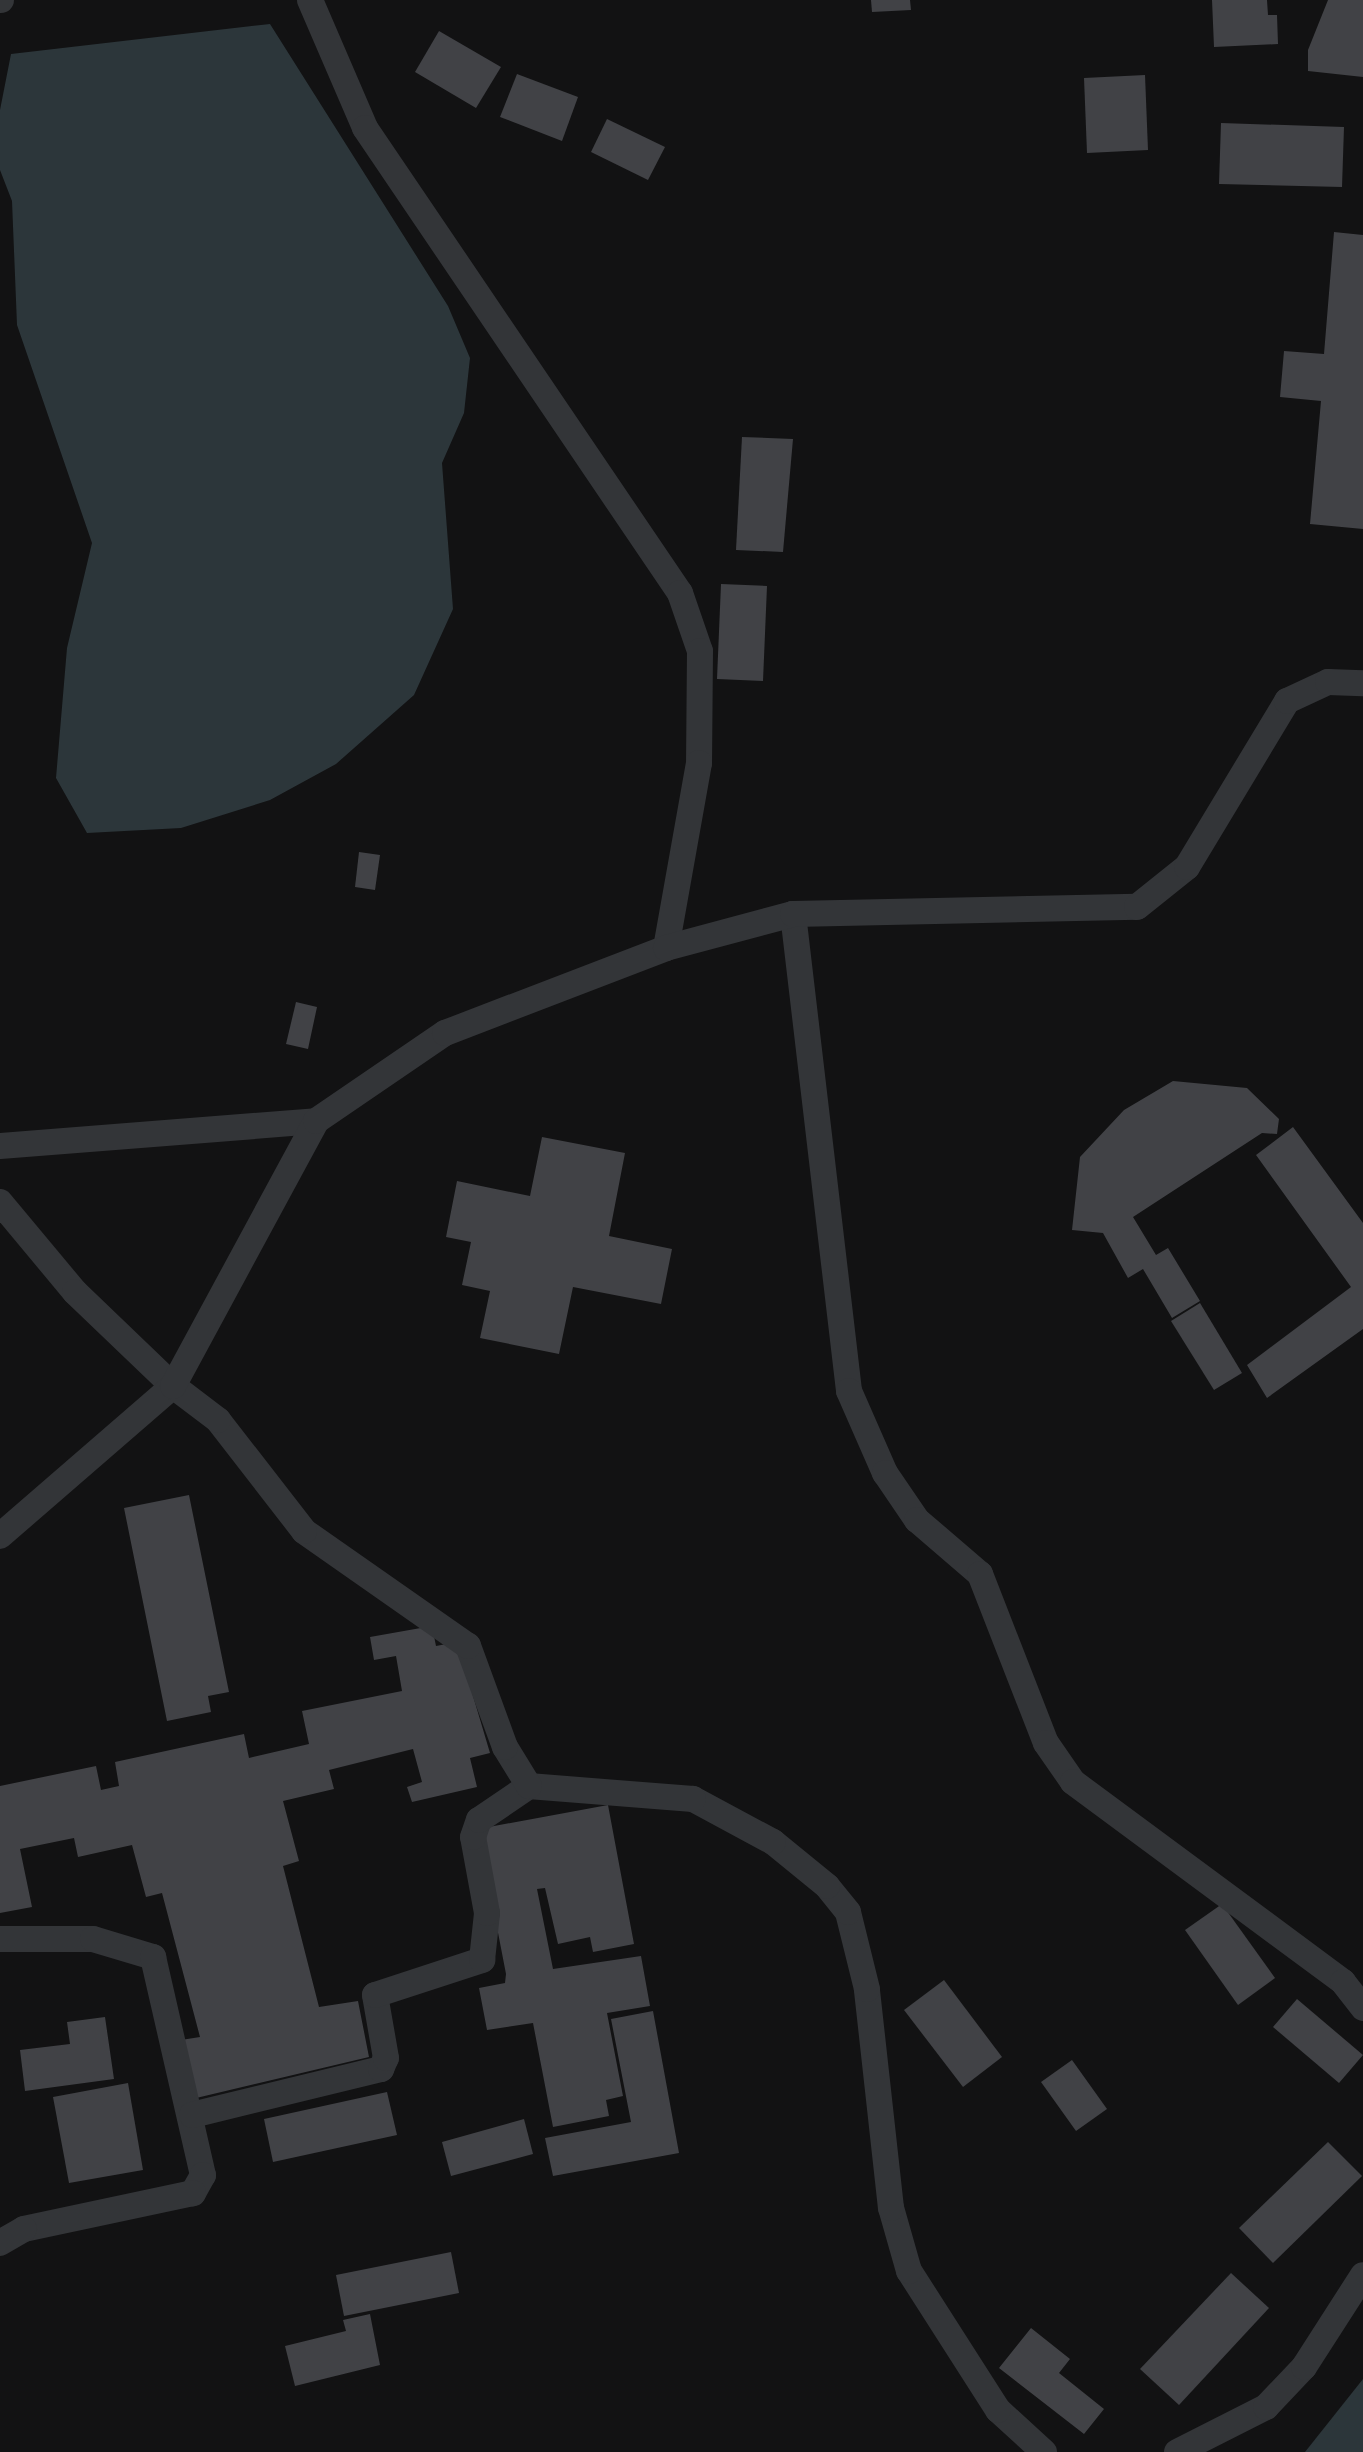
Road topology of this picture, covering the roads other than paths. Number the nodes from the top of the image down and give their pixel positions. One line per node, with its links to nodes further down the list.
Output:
1 (310, 0): 4 (street)
2 (1363, 683): 3 (street)
3 (793, 914): 4 (street); 12 (street)
4 (666, 948): 5 (street)
5 (316, 1121): 6 (street); 8 (street)
6 (0, 1146)
7 (0, 1202): 8 (street)
8 (173, 1386): 9 (street); 10 (street)
9 (0, 1536)
10 (529, 1786): 13 (street); 16 (street)
11 (0, 1939): 13 (street)
12 (1363, 2008)
13 (192, 2115): 14 (street)
14 (0, 2243)
15 (1363, 2275): 17 (street)
16 (1044, 2452)
17 (1177, 2452)

